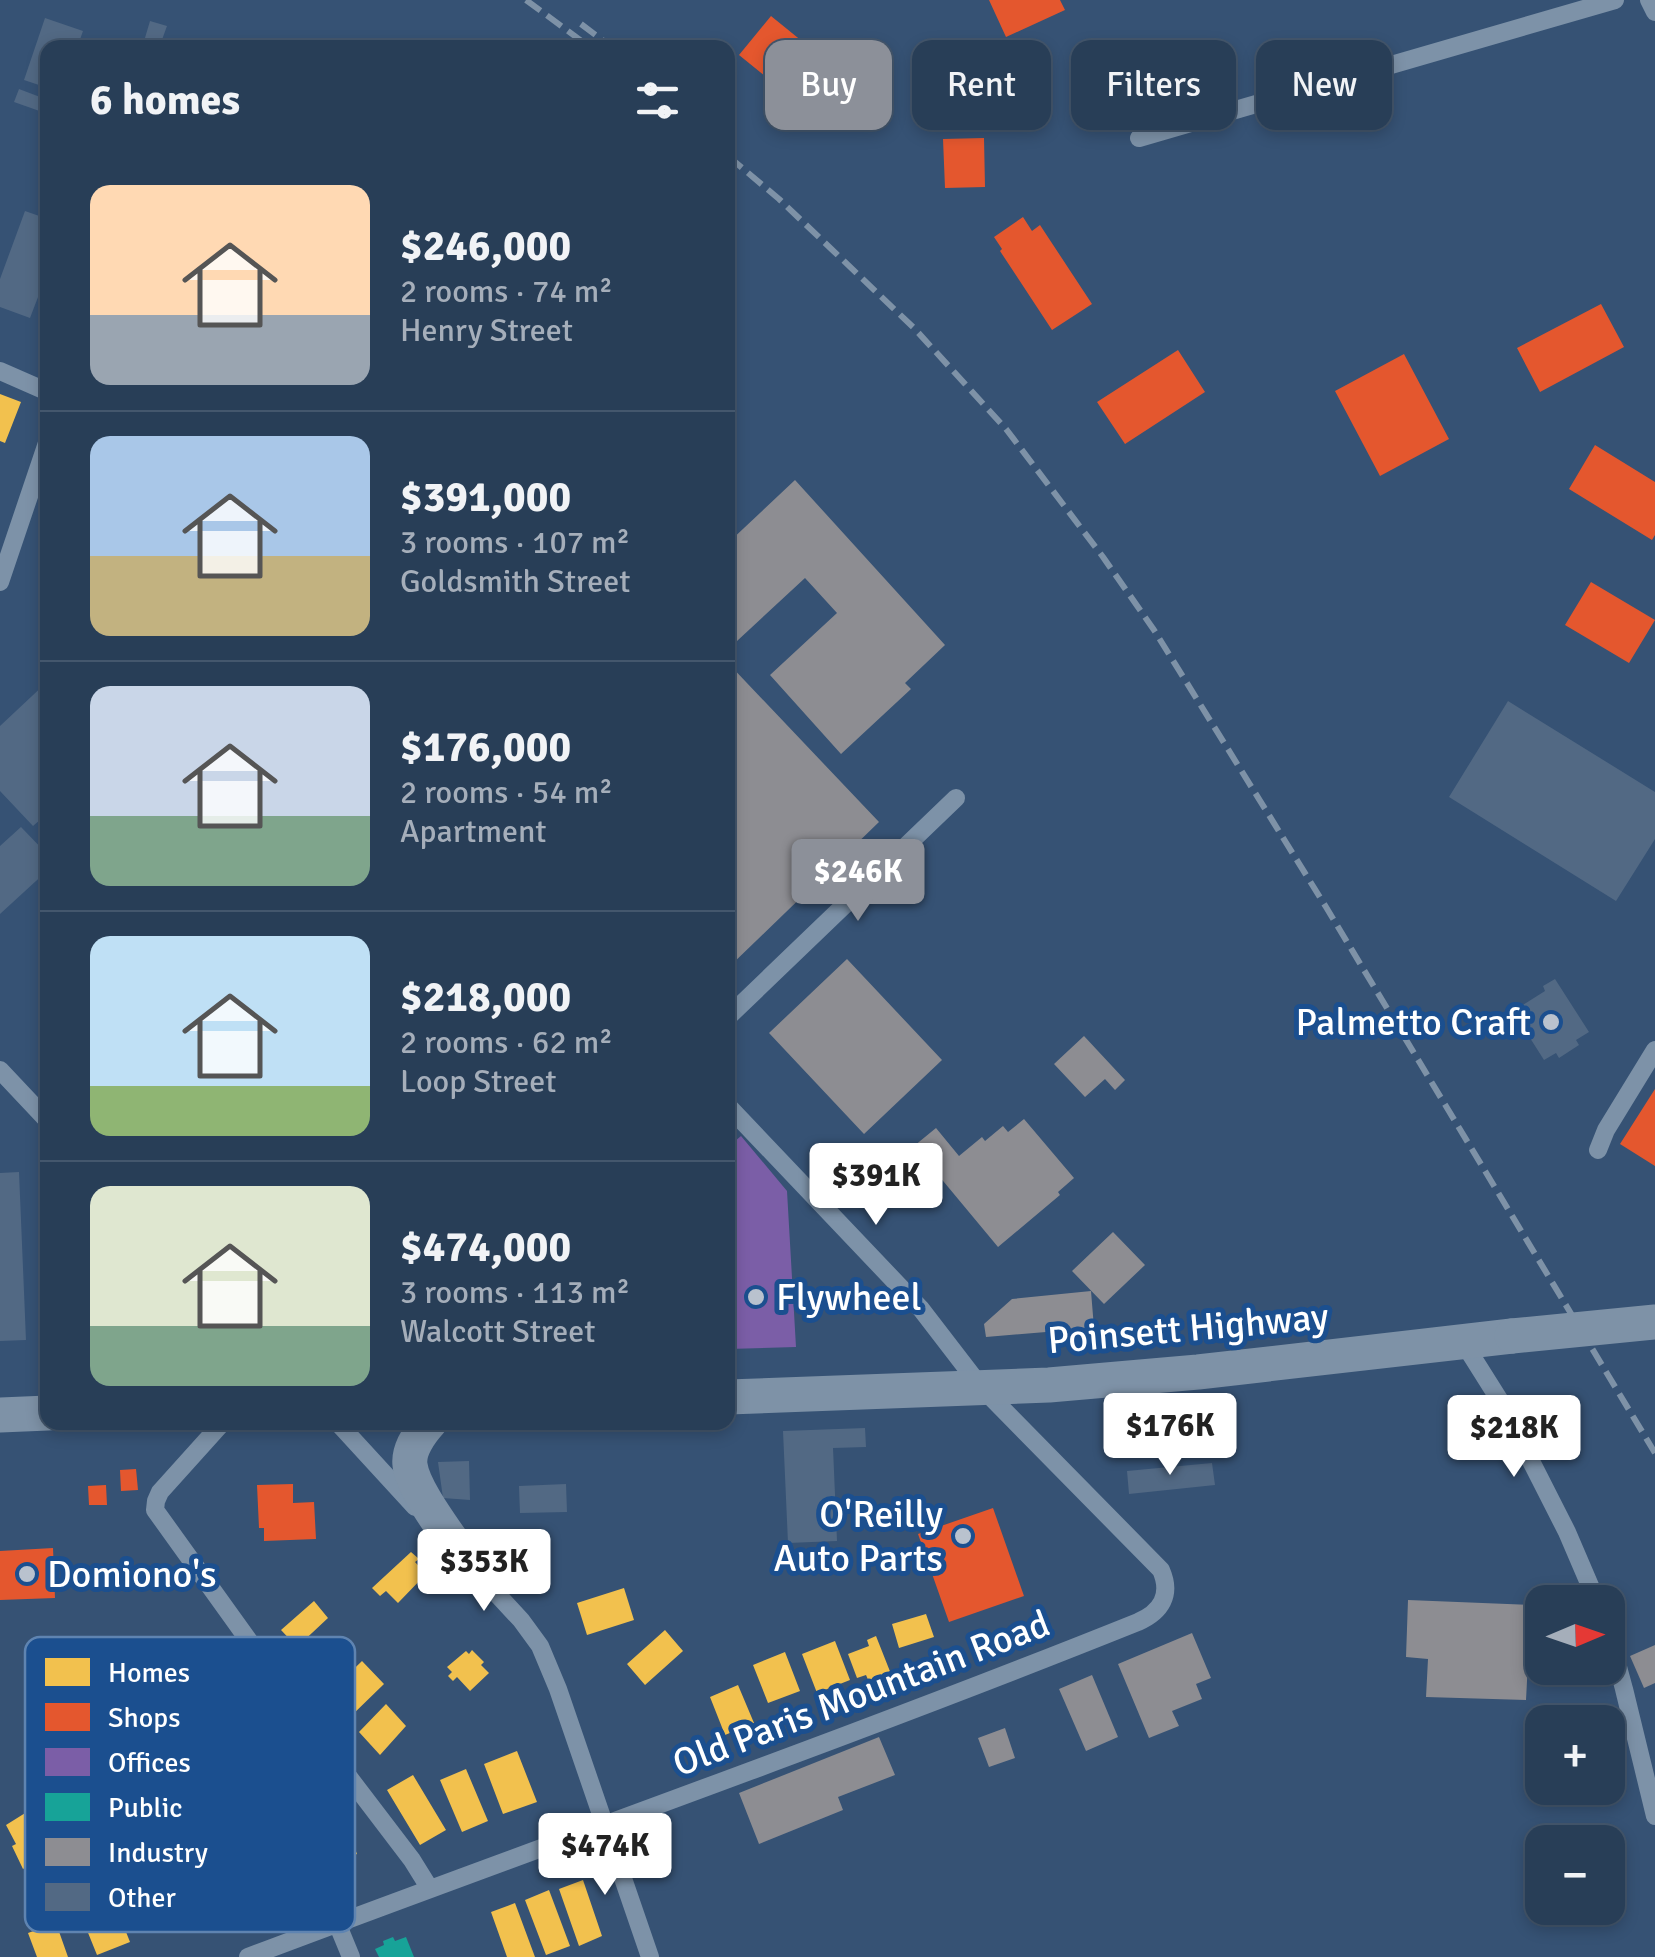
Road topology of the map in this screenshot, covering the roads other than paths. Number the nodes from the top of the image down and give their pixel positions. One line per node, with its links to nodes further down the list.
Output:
1 (1615, 0): 4 (street)
2 (1648, 0): 3 (street)
3 (1655, 12)
4 (1138, 138)
5 (0, 371): 6 (street)
6 (40, 388)
7 (40, 464): 8 (street)
8 (0, 582)
9 (956, 798): 10 (street)
10 (735, 1010)
11 (1655, 1050): 15 (street)
12 (0, 1072): 13 (street)
13 (40, 1113)
14 (735, 1113): 18 (street)
15 (1598, 1150)
16 (1655, 1322): 17 (highway, Poinsett Highway, bridge)
17 (1463, 1342): 18 (highway, Poinsett Highway); 26 (street)
18 (981, 1387): 19 (highway, Poinsett Highway); 31 (street, Old Paris Mountain Road)
19 (735, 1397)
20 (40, 1413): 21 (highway)
21 (0, 1414)
22 (216, 1430): 27 (street)
23 (344, 1430): 25 (street)
24 (424, 1430): 25 (highway)
25 (462, 1556): 31 (street)
26 (1590, 1585)
27 (247, 1637)
28 (1623, 1685): 30 (street)
29 (355, 1785): 32 (street)
30 (1655, 1816)
31 (604, 1823): 32 (street, Old Paris Mountain Road); 38 (street)
32 (430, 1889): 33 (street, Old Paris Mountain Road)
33 (355, 1916)
34 (313, 1932): 36 (street, Old Paris Mountain Road)
35 (341, 1932): 37 (street)
36 (248, 1957)
37 (351, 1957)
38 (650, 1957)

